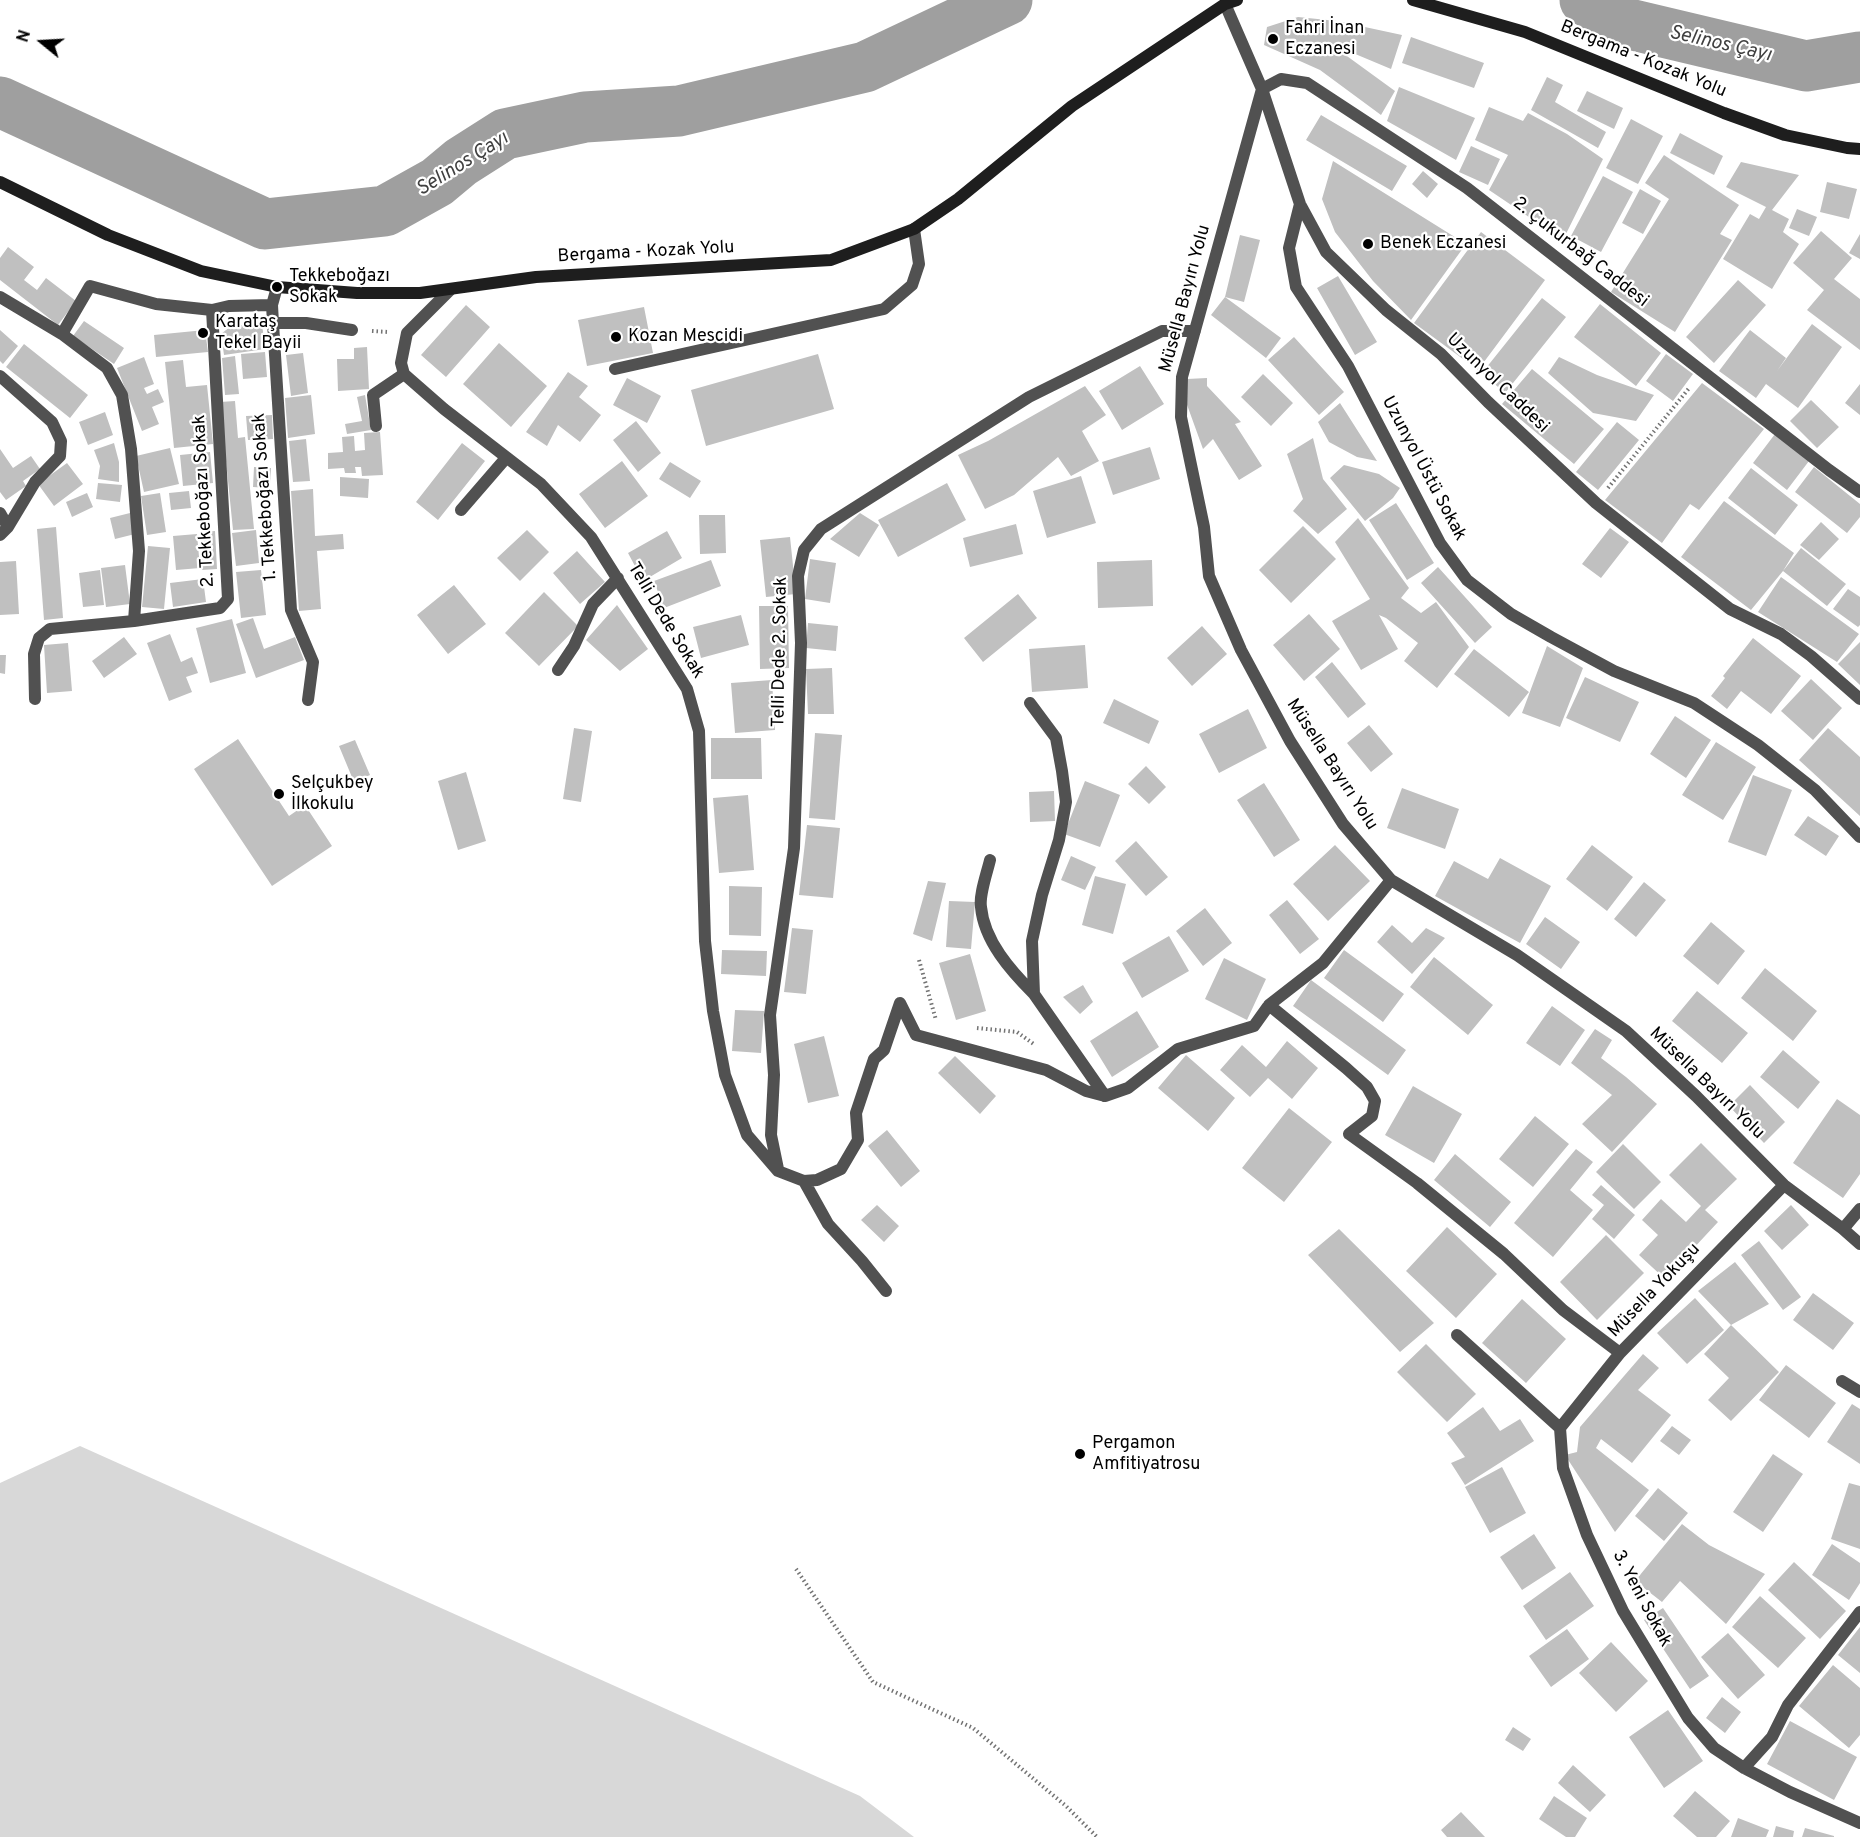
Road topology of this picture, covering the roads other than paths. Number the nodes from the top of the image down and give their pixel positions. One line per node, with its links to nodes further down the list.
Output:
1 (1413, 0): 4 (main road, Bergama - Kozak Yolu)
2 (1231, 2): 3 (street, Uzunyol Caddesi); 7 (main road, Bergama - Kozak Yolu)
3 (1262, 89): 6 (street, Uzunyol Caddesi); 15 (street, Müsella Bayırı Yolu); 22 (street, 2. Çukurbağ Caddesi)
4 (1860, 149)
5 (0, 182): 8 (main road, Bergama - Kozak Yolu)
6 (1300, 204): 30 (street, Uzunyol Caddesi); 33 (street, Uzunyol Üstü Sokak)
7 (914, 229): 9 (main road, Bergama - Kozak Yolu); 17 (street)
8 (277, 287): 9 (main road, Bergama - Kozak Yolu); 11 (street, 1. Tekkeboğazı Sokak)
9 (450, 290): 19 (street)
10 (0, 297): 16 (street)
11 (272, 305): 12 (street); 13 (street, 1. Tekkeboğazı Sokak)
12 (212, 310): 16 (street); 27 (street, 2. Tekkeboğazı Sokak)
13 (273, 323): 14 (street); 31 (street, 1. Tekkeboğazı Sokak)
14 (352, 330)
15 (1195, 331): 35 (street, Müsella Bayırı Yolu); 39 (street, Telli Dede 2. Sokak)
16 (63, 334): 27 (street)
17 (615, 369)
18 (0, 376): 25 (street)
19 (399, 378): 20 (street); 21 (street, Telli Dede Sokak)
20 (376, 426)
21 (506, 458): 23 (street); 26 (street, Telli Dede Sokak)
22 (1860, 492)
23 (461, 510)
24 (0, 513): 25 (street)
25 (4, 531)
26 (618, 578): 28 (street); 39 (street, Telli Dede Sokak)
27 (134, 621): 29 (street, 2. Tekkeboğazı Sokak)
28 (558, 670)
29 (34, 699)
30 (1860, 699)
31 (308, 700)
32 (1030, 703): 36 (street)
33 (1860, 837)
34 (990, 860): 36 (street)
35 (1391, 880): 37 (street); 41 (street, Müsella Bayırı Yolu)
36 (1034, 994): 38 (street)
37 (1269, 1005): 38 (street); 47 (street)
38 (1105, 1096): 40 (street)
39 (778, 1170): 40 (street)
40 (804, 1181): 45 (street)
41 (1784, 1185): 43 (street, Müsella Bayırı Yolu); 47 (street, Müsella Yokuşu)
42 (1860, 1209): 43 (street)
43 (1843, 1229): 44 (street, Müsella Bayırı Yolu)
44 (1860, 1244)
45 (886, 1291)
46 (1457, 1335): 50 (street)
47 (1620, 1353): 50 (street, Müsella Yokuşu)
48 (1842, 1381): 49 (street)
49 (1860, 1392)
50 (1560, 1428): 52 (street, 3. Yeni Sokak)
51 (1860, 1612): 52 (street)
52 (1744, 1768): 53 (street, 3. Yeni Sokak)
53 (1860, 1824)

